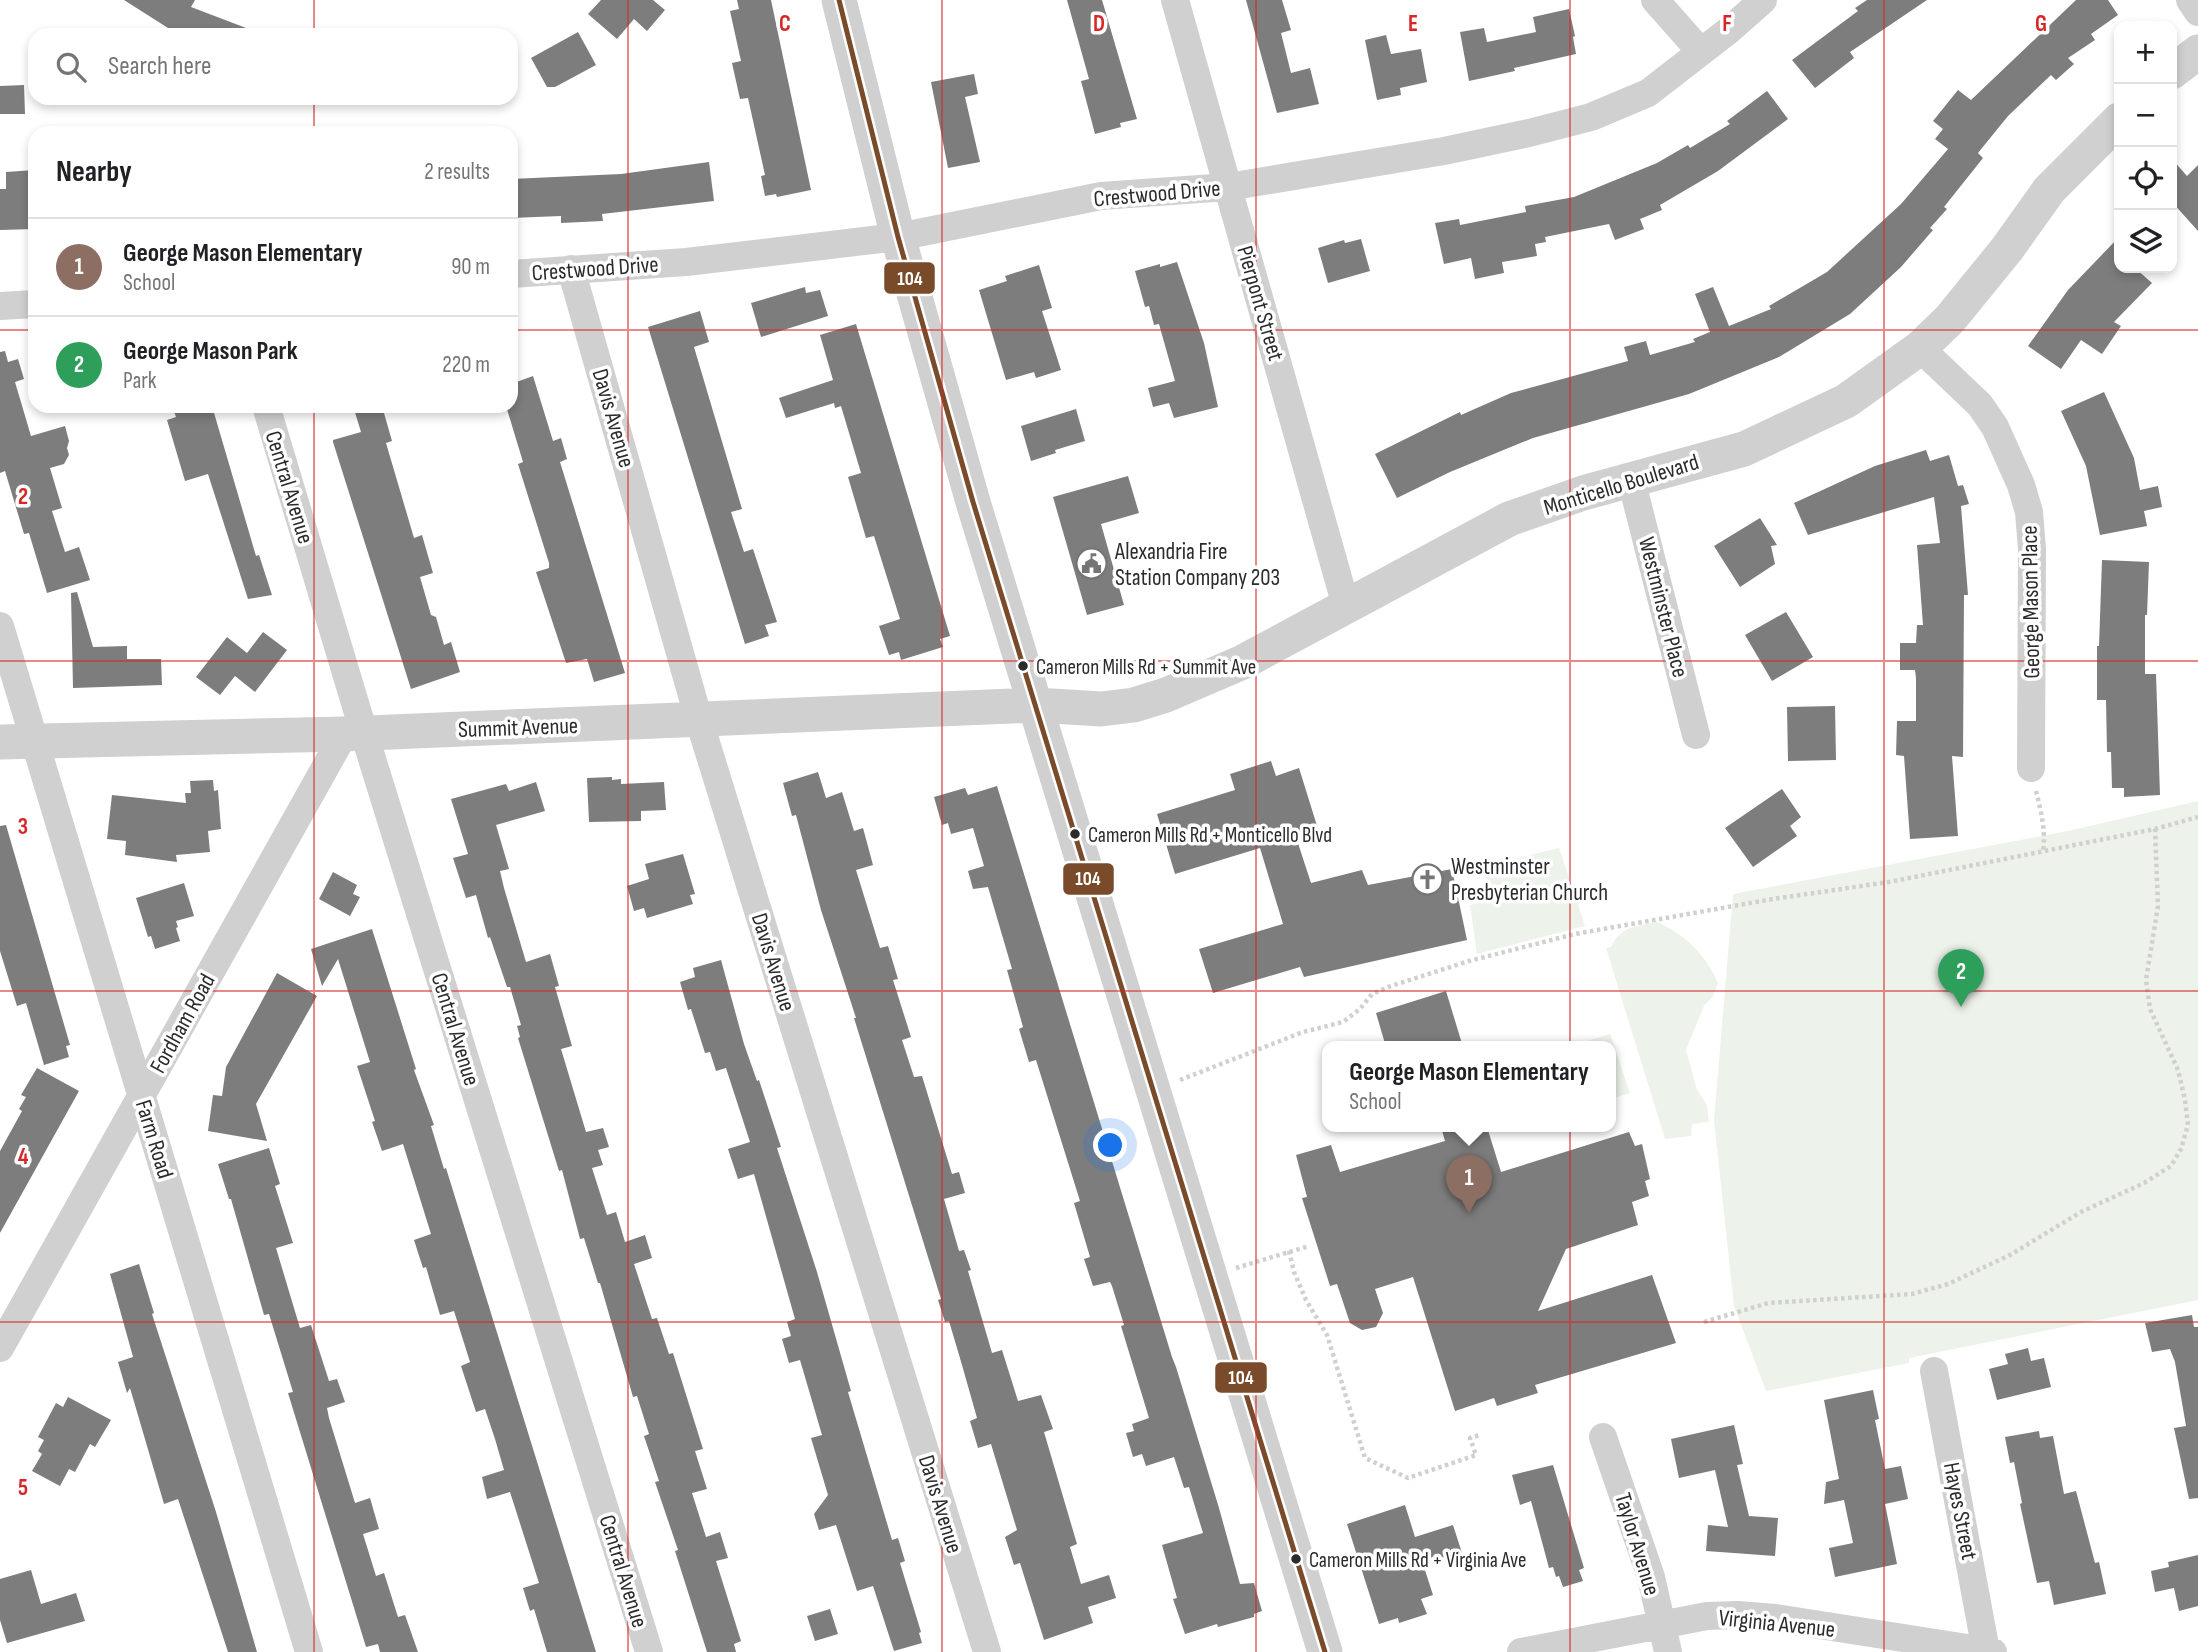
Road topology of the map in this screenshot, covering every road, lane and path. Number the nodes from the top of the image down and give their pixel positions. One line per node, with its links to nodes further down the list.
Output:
1 (839, 0): 12 (street)
2 (1175, 0): 11 (street, Pierpont Street)
3 (1655, 0): 7 (street)
4 (1763, 0): 7 (street, Crestwood Drive)
5 (2190, 0): 6 (street)
6 (2198, 12)
7 (1701, 52): 11 (street, Crestwood Drive)
8 (2198, 52): 9 (street)
9 (2177, 68)
10 (2114, 125): 17 (street, Monticello Boulevard)
11 (1228, 187): 12 (street, Crestwood Drive); 20 (street, Pierpont Street)
12 (898, 237): 13 (street, Crestwood Drive); 22 (street)
13 (571, 269): 14 (street, Crestwood Drive); 23 (street, Davis Avenue)
14 (518, 273)
15 (28, 304): 16 (street)
16 (0, 306)
17 (1920, 348): 19 (street, Monticello Boulevard); 28 (street, George Mason Place)
18 (268, 413): 24 (street, Central Avenue)
19 (1631, 479): 20 (street, Monticello Boulevard); 25 (street, Westminster Place)
20 (1346, 606): 22 (street, Monticello Boulevard)
21 (0, 626): 26 (street, Farm Road)
22 (1036, 705): 23 (street, Summit Avenue); 48 (street)
23 (699, 720): 24 (street, Summit Avenue); 47 (street, Davis Avenue)
24 (354, 734): 26 (street, Summit Avenue); 34 (street, Fordham Road); 46 (street, Central Avenue)
25 (1696, 735)
26 (35, 741): 27 (street, Summit Avenue); 34 (street, Farm Road)
27 (0, 742)
28 (2031, 768)
29 (2198, 817): 31 (path)
30 (2043, 820): 32 (path)
31 (2155, 829): 32 (path); 38 (path)
32 (2043, 852): 33 (path)
33 (1174, 1082)
34 (142, 1094): 39 (street, Fordham Road); 45 (street, Farm Road)
35 (1309, 1245): 36 (path)
36 (1289, 1251): 37 (path); 41 (path)
37 (1232, 1269)
38 (1704, 1322)
39 (0, 1349)
40 (1934, 1371): 44 (street, Hayes Street)
41 (1480, 1434)
42 (1603, 1437): 43 (street, Taylor Avenue)
43 (1661, 1624): 44 (street, Virginia Avenue); 49 (street, Virginia Avenue); 50 (street, Taylor Avenue)
44 (1990, 1651)
45 (309, 1652)
46 (649, 1652)
47 (987, 1652)
48 (1325, 1652)
49 (1521, 1652)
50 (1668, 1652)

